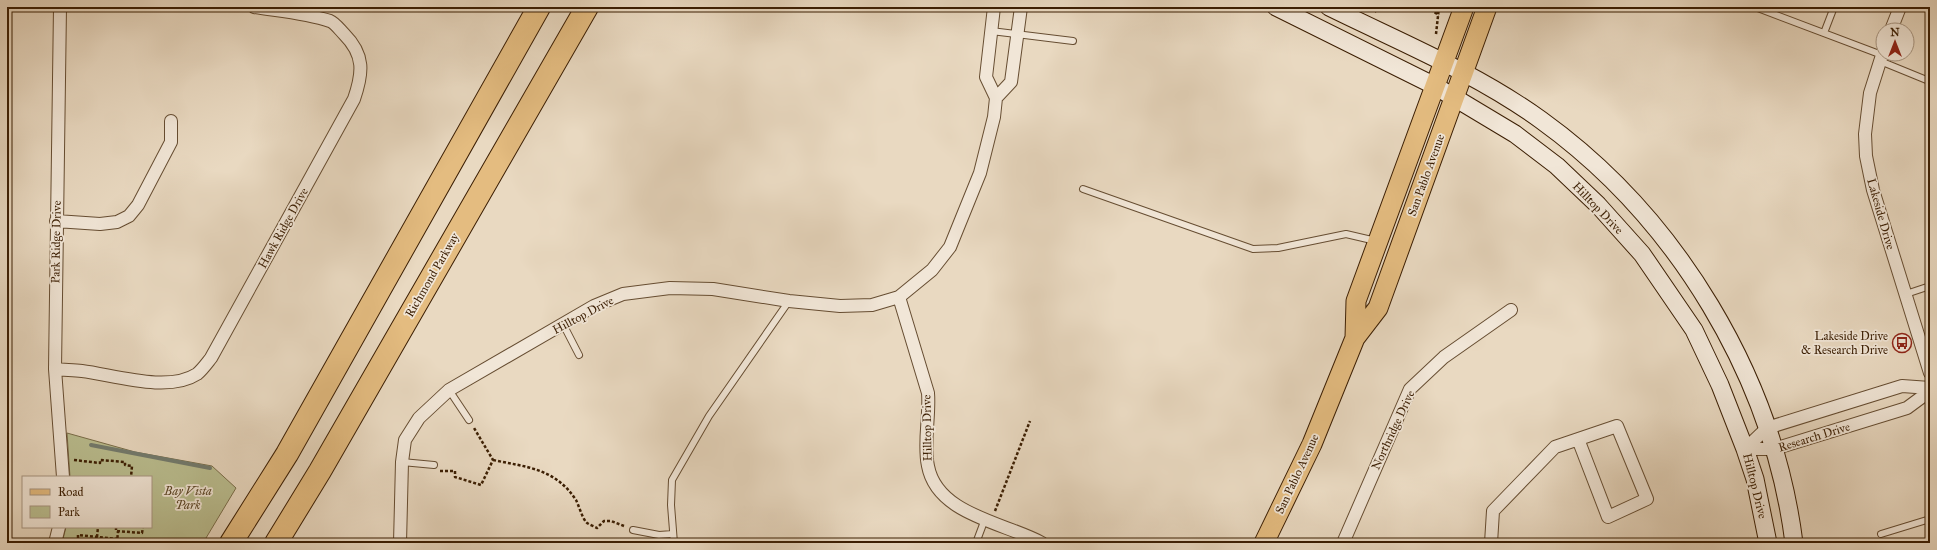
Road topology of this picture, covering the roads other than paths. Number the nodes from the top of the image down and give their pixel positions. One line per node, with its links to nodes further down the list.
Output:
1 (60, 7): 30 (street, Park Ridge Drive)
2 (254, 7): 40 (street, Hawk Ridge Drive)
3 (539, 7): 60 (highway)
4 (587, 7): 61 (highway, Richmond Parkway)
5 (994, 7): 15 (street)
6 (1021, 7): 17 (street)
7 (1276, 7): 25 (main road, Hilltop Drive)
8 (1329, 7): 20 (main road)
9 (1464, 7): 20 (main road, San Pablo Avenue)
10 (1487, 7): 23 (main road, San Pablo Avenue)
11 (1755, 7): 16 (lane)
12 (1834, 7): 16 (lane)
13 (1900, 7): 14 (street)
14 (1894, 22)
15 (991, 31): 17 (lane); 26 (street)
16 (1824, 33): 19 (lane)
17 (1018, 35): 18 (lane); 26 (street)
18 (1073, 41)
19 (1875, 53)
20 (1444, 62): 23 (main road); 25 (main road, San Pablo Avenue)
21 (1880, 62): 33 (street, Lakeside Drive)
22 (1893, 62): 24 (lane)
23 (1463, 73): 27 (main road, San Pablo Avenue); 46 (main road)
24 (1929, 81)
25 (1435, 86): 27 (main road, Hilltop Drive); 31 (main road, San Pablo Avenue)
26 (996, 98): 34 (street, Hilltop Drive)
27 (1454, 98): 38 (main road, San Pablo Avenue); 48 (main road, Hilltop Drive)
28 (171, 121): 30 (street)
29 (1083, 190): 31 (lane)
30 (56, 221): 40 (street, Park Ridge Drive)
31 (1378, 242): 38 (main road, San Pablo Avenue)
32 (1930, 286): 33 (lane)
33 (1906, 294): 41 (street, Lakeside Drive)
34 (899, 297): 35 (street, Hilltop Drive); 54 (street, Hilltop Drive)
35 (789, 301): 37 (street, Hilltop Drive); 57 (lane)
36 (1510, 310): 67 (street, Northridge Drive)
37 (563, 324): 39 (lane); 43 (street, Hilltop Drive)
38 (1356, 338): 66 (main road, San Pablo Avenue)
39 (580, 355)
40 (55, 369): 52 (street, Park Ridge Drive)
41 (1930, 373)
42 (1930, 388): 46 (street, Research Drive)
43 (449, 390): 45 (lane); 50 (street, Hilltop Drive)
44 (1930, 391): 49 (street, Research Drive)
45 (469, 420)
46 (1767, 428): 48 (street, Research Drive); 49 (main road)
47 (1578, 439): 47 (street); 68 (street)
48 (1745, 449): 49 (street, Research Drive); 69 (main road, Hilltop Drive)
49 (1774, 450): 70 (main road)
50 (402, 462): 51 (lane); 62 (street, Hilltop Drive)
51 (434, 468)
52 (63, 476)
53 (1930, 519): 58 (lane)
54 (989, 520): 64 (lane); 65 (street, Hilltop Drive)
55 (59, 528): 59 (street)
56 (633, 530): 57 (lane)
57 (673, 534): 63 (lane)
58 (1882, 534)
59 (55, 543)
60 (231, 543)
61 (276, 543)
62 (400, 543)
63 (674, 543)
64 (976, 543)
65 (1042, 543)
66 (1264, 543)
67 (1343, 543)
68 (1491, 543)
69 (1768, 543)
70 (1794, 543)

